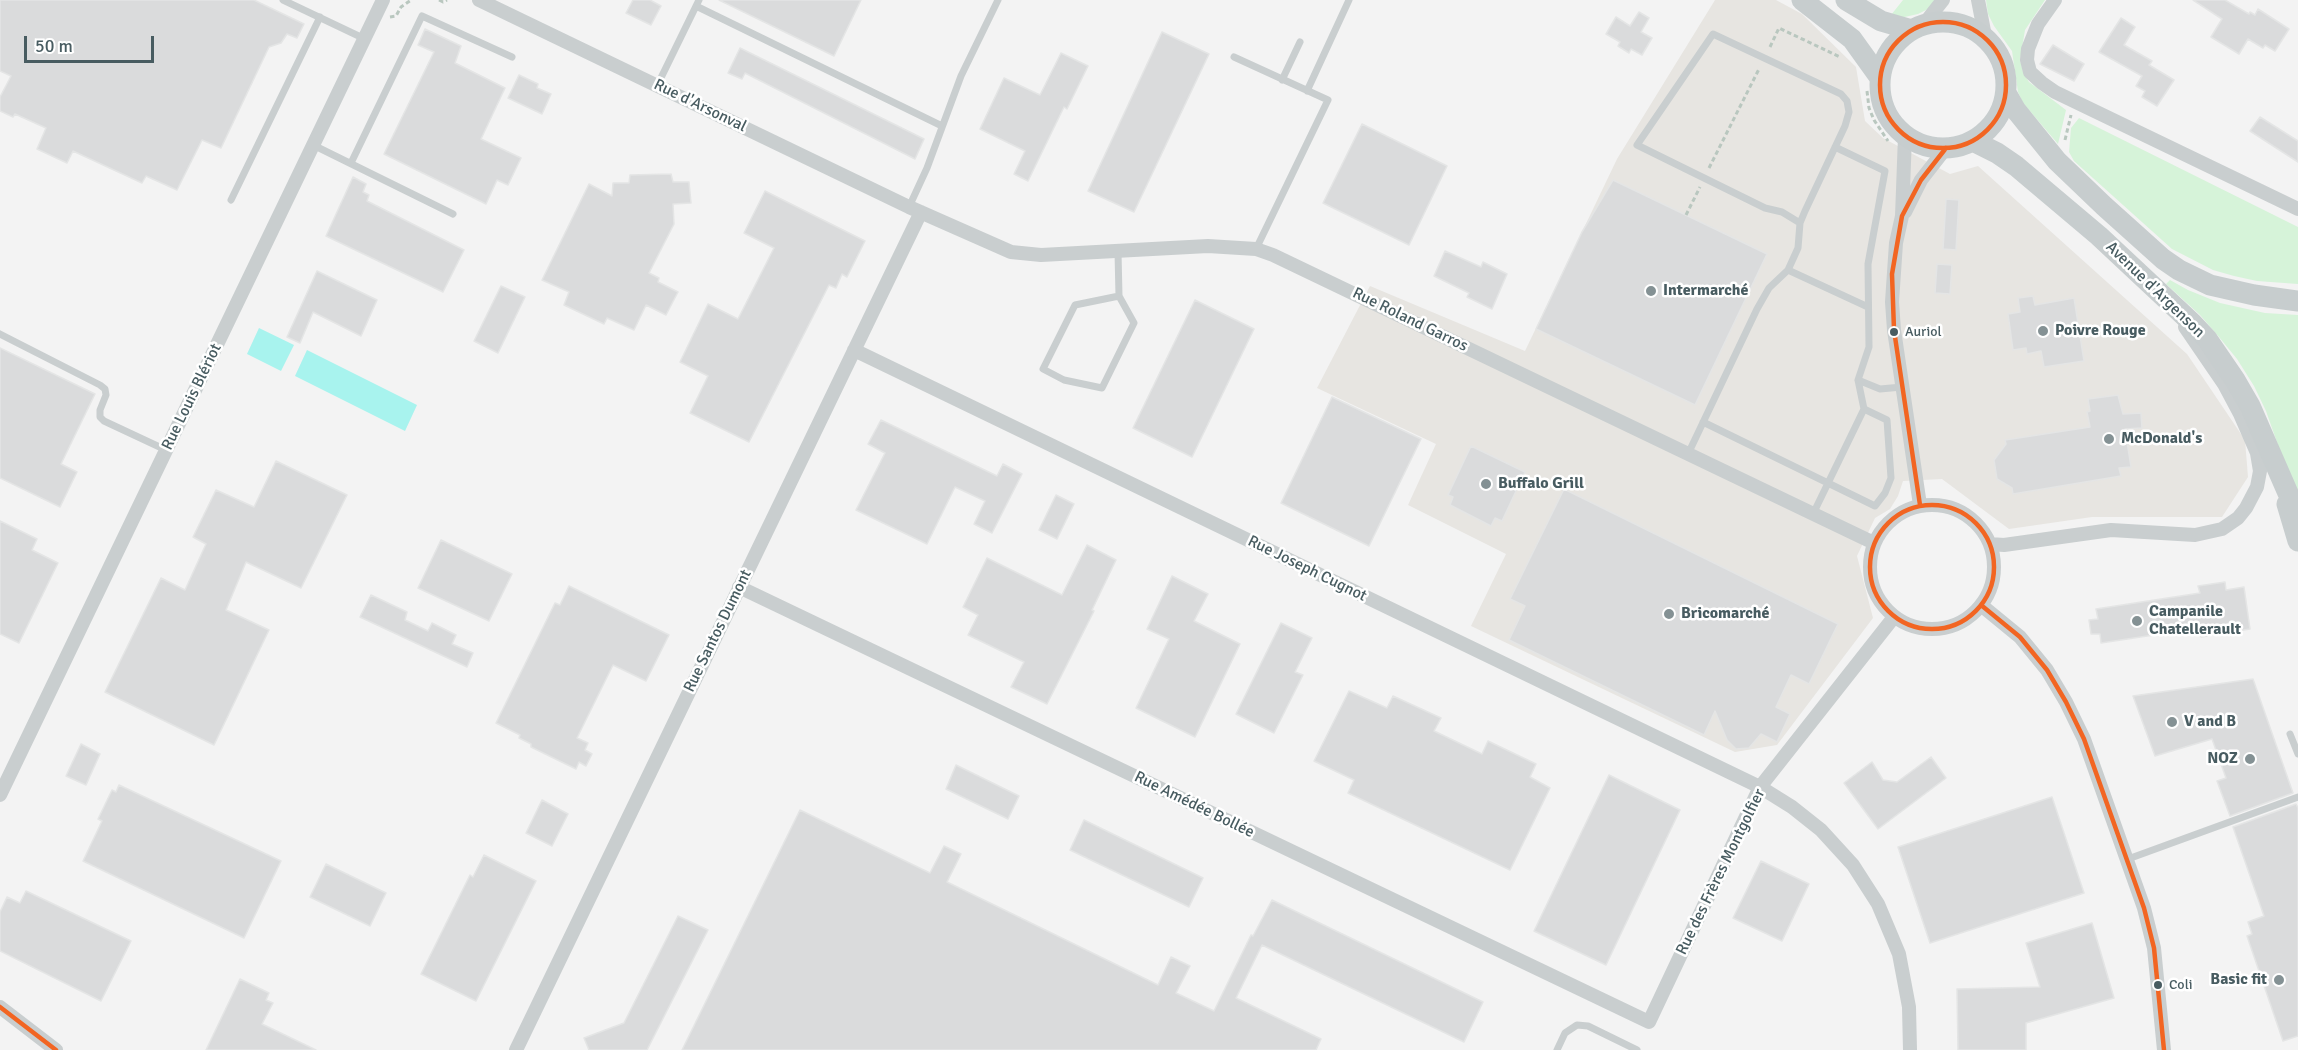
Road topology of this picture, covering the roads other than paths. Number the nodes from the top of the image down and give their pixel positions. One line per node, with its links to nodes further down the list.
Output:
1 (283, 0): 12 (lane)
2 (383, 0): 15 (street, Rue Louis Blériot)
3 (479, 0): 21 (street, Rue d'Arsonval)
4 (998, 0): 24 (lane)
5 (1349, 0): 22 (lane)
6 (1802, 0): 20 (main road)
7 (1846, 0): 13 (main road)
8 (1943, 0): 13 (street)
9 (1978, 0): 14 (street)
10 (2055, 0): 32 (street)
11 (697, 3): 21 (lane); 24 (lane)
12 (320, 17): 15 (lane); 31 (lane)
13 (1918, 27): 14 (main road); 20 (main road)
14 (1984, 36): 23 (main road)
15 (365, 39): 27 (street, Rue Louis Blériot)
16 (1300, 42): 19 (lane)
17 (512, 57): 30 (lane)
18 (1234, 57): 19 (lane)
19 (1282, 80): 22 (lane)
20 (1873, 82): 25 (main road)
21 (657, 86): 33 (street, Rue d'Arsonval)
22 (1307, 92): 37 (lane)
23 (2006, 93): 26 (main road); 42 (main road, Avenue d'Argenson)
24 (942, 126): 33 (lane)
25 (1898, 141): 29 (main road); 35 (street)
26 (1973, 141): 29 (main road); 41 (main road, Avenue d'Argenson)
27 (313, 145): 30 (lane); 50 (street, Rue Louis Blériot)
28 (1835, 147): 36 (lane); 36 (lane); 43 (lane)
29 (1946, 148): 35 (street)
30 (351, 163): 34 (lane)
31 (231, 201)
32 (2298, 209)
33 (915, 210): 38 (street, Rue Roland Garros); 45 (street, Rue Santos Dumont)
34 (453, 214)
35 (1902, 216): 47 (street)
36 (1800, 224): 39 (lane)
37 (1256, 249): 38 (street, Rue Roland Garros); 51 (street, Rue Roland Garros)
38 (1118, 252): 40 (lane)
39 (1788, 270): 43 (lane); 49 (lane)
40 (1119, 296): 40 (lane)
41 (2165, 298): 52 (main road, Avenue d'Argenson); 59 (street)
42 (2298, 301)
43 (1868, 307): 46 (lane)
44 (0, 334): 50 (lane)
45 (854, 350): 60 (street, Rue Santos Dumont); 65 (street, Rue Joseph Cugnot)
46 (1858, 380): 47 (lane); 48 (lane)
47 (1902, 387): 54 (street)
48 (1864, 409): 53 (lane); 53 (lane)
49 (1702, 422): 51 (lane); 53 (lane)
50 (166, 450): 66 (street, Rue Louis Blériot)
51 (1688, 454): 55 (street, Rue Roland Garros)
52 (2274, 458): 56 (main road, Avenue d'Argenson); 57 (main road)
53 (1828, 484): 55 (lane)
54 (1920, 505): 58 (street); 59 (street)
55 (1813, 514): 58 (street, Rue Roland Garros)
56 (2298, 516)
57 (2298, 542)
58 (1874, 543): 62 (street)
59 (1990, 544): 61 (street)
60 (739, 587): 70 (street, Rue Amédée Bollée); 72 (street, Rue Santos Dumont)
61 (1981, 605): 62 (street); 68 (street)
62 (1894, 617): 65 (street, Rue des Frères Montgolfier)
63 (2290, 734): 64 (lane)
64 (2298, 754)
65 (1760, 787): 70 (street, Rue des Frères Montgolfier); 75 (street, Rue Joseph Cugnot)
66 (0, 795)
67 (2298, 797): 68 (lane)
68 (2128, 859): 76 (street)
69 (0, 1007): 71 (street)
70 (1649, 1022)
71 (56, 1050)
72 (516, 1050)
73 (1557, 1050): 74 (lane)
74 (1637, 1050)
75 (1910, 1050)
76 (2164, 1050)

